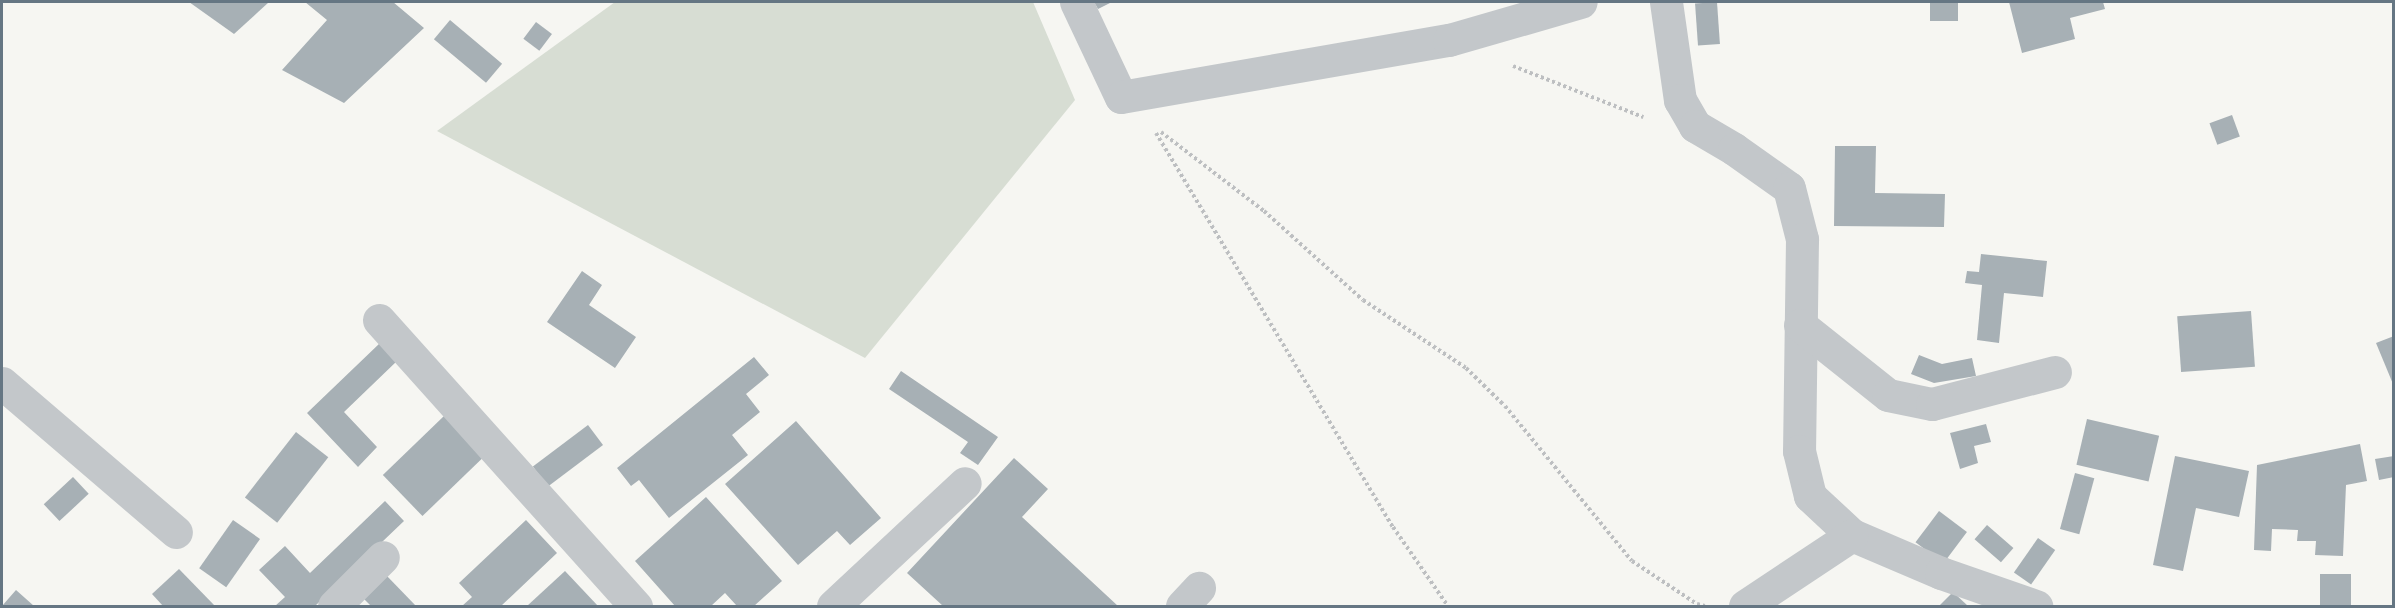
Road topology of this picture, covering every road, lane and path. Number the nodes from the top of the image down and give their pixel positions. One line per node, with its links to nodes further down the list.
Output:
1 (1076, 2): 4 (street)
2 (1581, 2): 4 (street)
3 (1666, 2): 5 (street)
4 (1449, 40): 5 (path)
5 (1680, 100): 7 (street)
6 (379, 320): 15 (street)
7 (1800, 326): 8 (street); 12 (street)
8 (2055, 372)
9 (2, 383): 11 (street)
10 (965, 483): 16 (street)
11 (176, 532)
12 (1852, 535): 19 (street); 20 (street)
13 (384, 557): 14 (street)
14 (334, 606)
15 (636, 606)
16 (833, 606)
17 (1448, 606): 18 (path)
18 (1709, 606)
19 (1745, 606)
20 (2036, 606)

